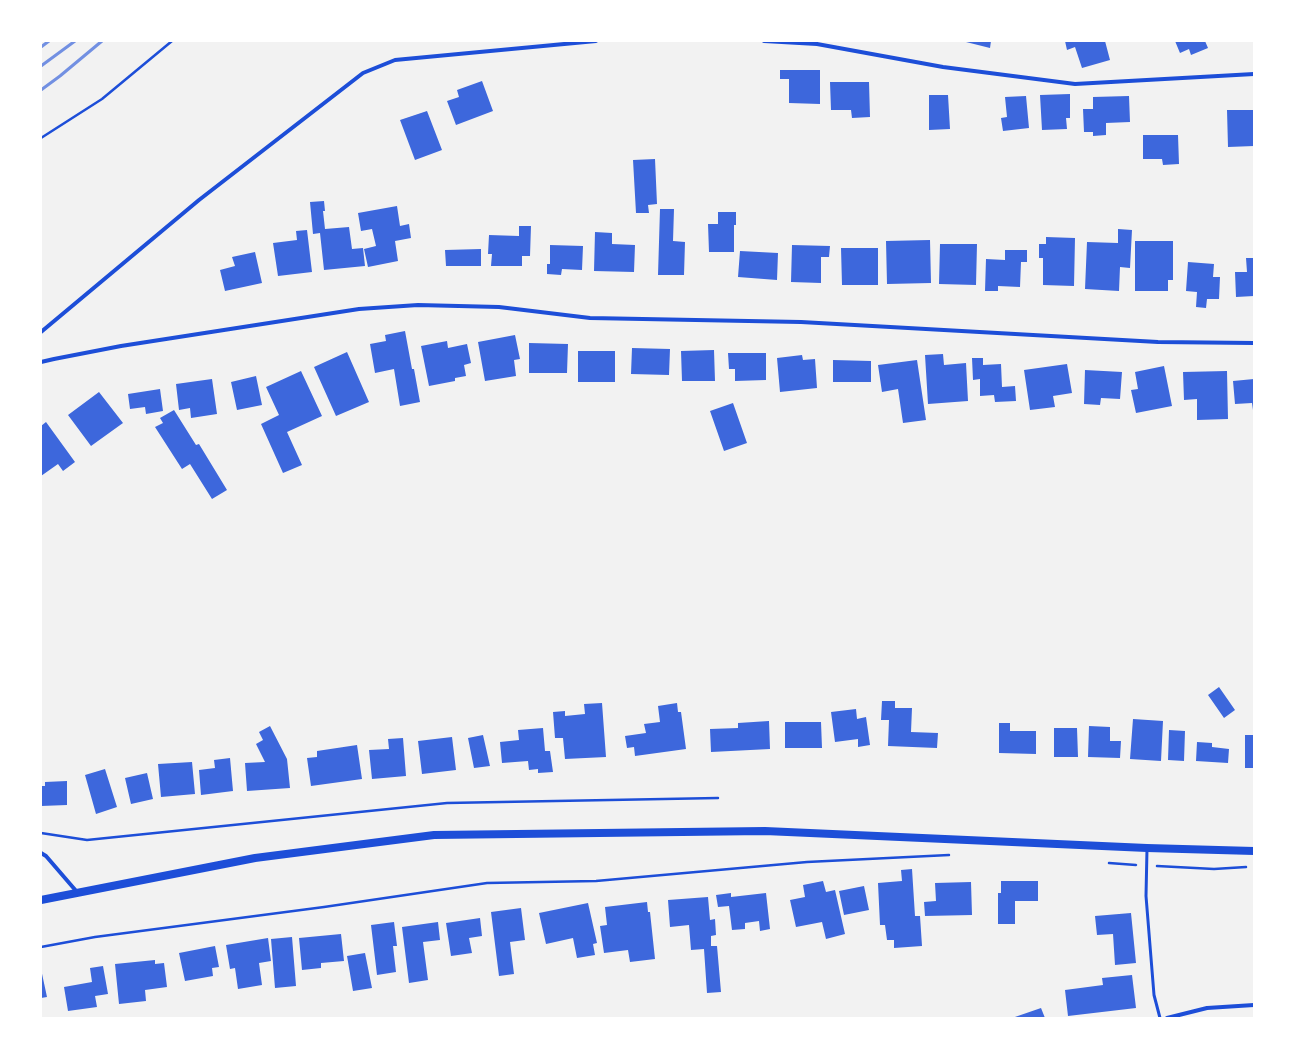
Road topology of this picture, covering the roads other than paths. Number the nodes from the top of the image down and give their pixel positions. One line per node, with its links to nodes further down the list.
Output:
1 (596, 41): 5 (street)
2 (764, 41): 3 (street)
3 (818, 43): 4 (street)
4 (1254, 74)
5 (41, 332)
6 (1254, 343): 7 (street)
7 (41, 362)
8 (1146, 848): 9 (main road); 11 (main road); 14 (lane)
9 (1254, 851)
10 (41, 853): 11 (street)
11 (77, 893): 12 (main road)
12 (41, 900)
13 (1254, 1005): 15 (street)
14 (1160, 1018)
15 (1167, 1018)

